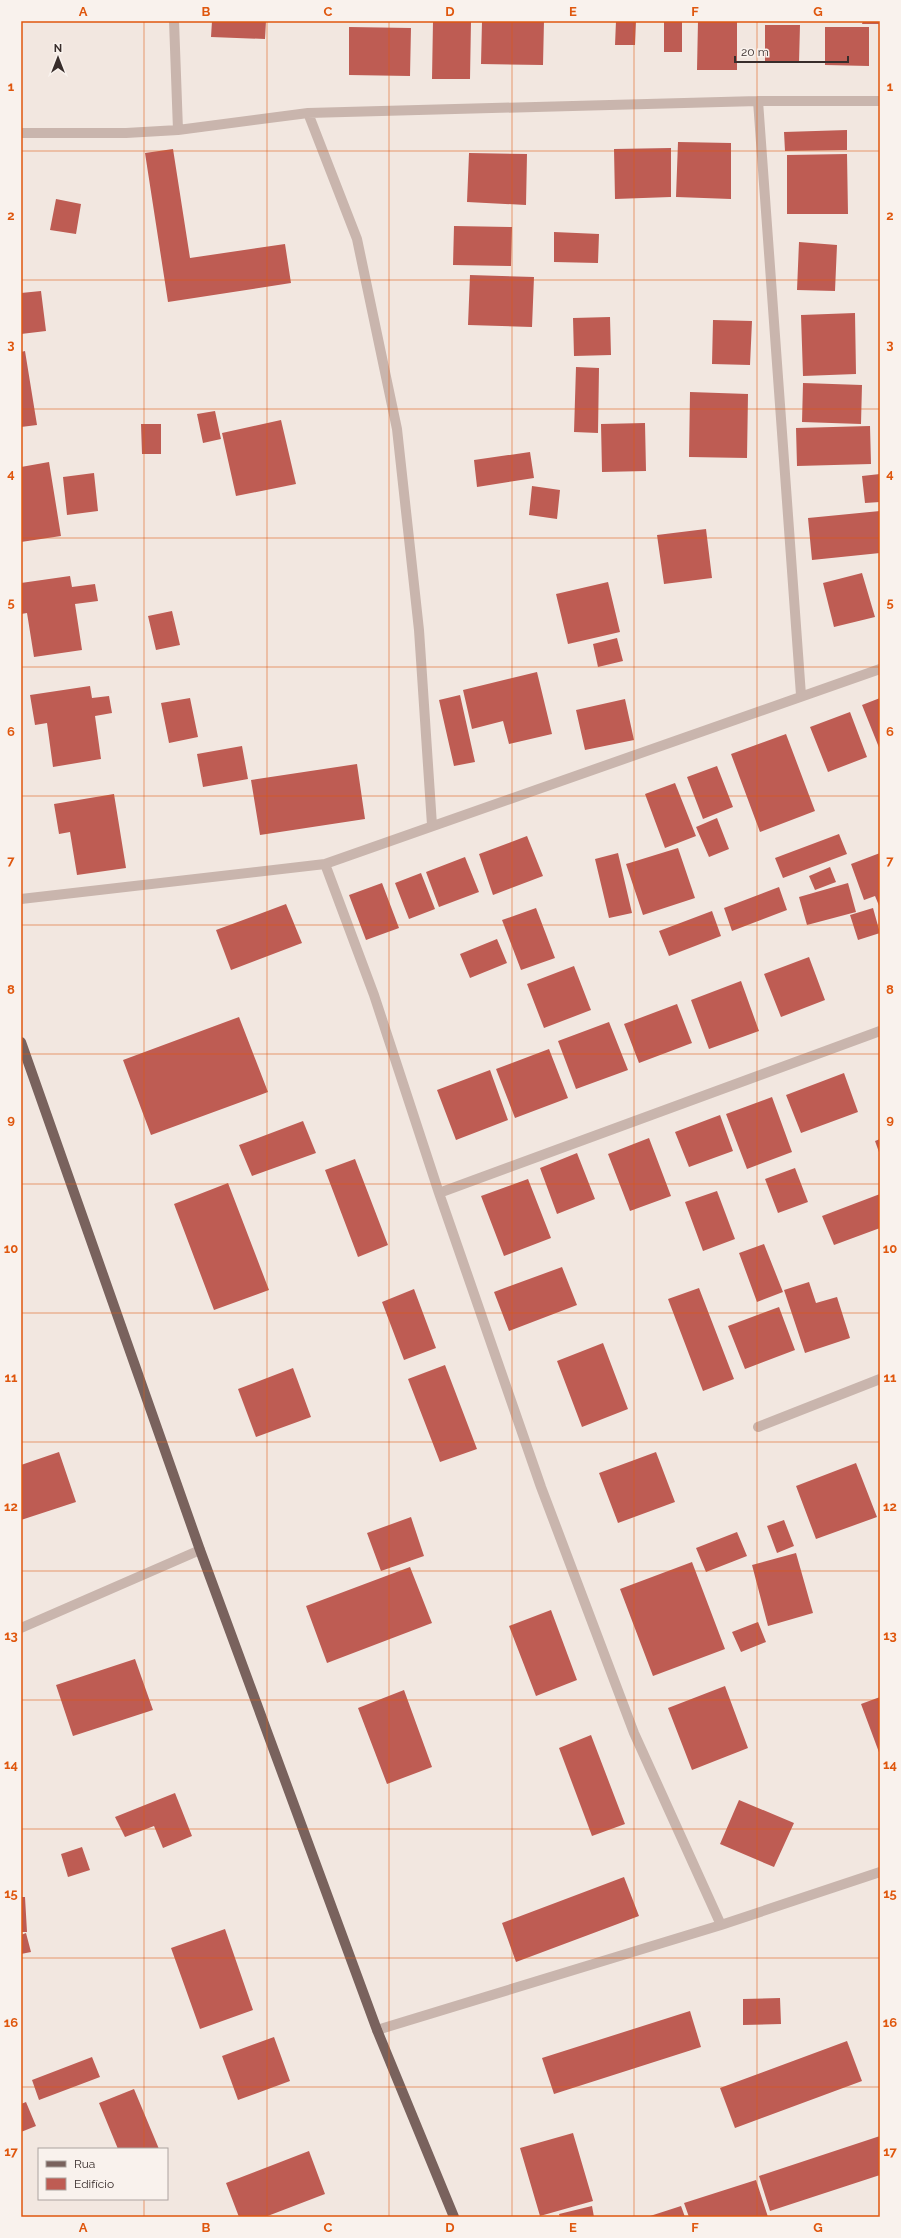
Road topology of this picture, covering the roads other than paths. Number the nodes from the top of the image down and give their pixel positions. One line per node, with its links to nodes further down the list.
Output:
1 (174, 21): 5 (street)
2 (758, 101): 3 (street); 4 (street); 8 (street)
3 (880, 101)
4 (308, 113): 5 (street); 9 (street)
5 (178, 130): 6 (street)
6 (21, 133)
7 (880, 669): 8 (street)
8 (801, 695): 9 (street)
9 (432, 826): 10 (street)
10 (325, 864): 11 (street); 14 (street)
11 (21, 899)
12 (880, 1031): 14 (street)
13 (21, 1042): 17 (main road)
14 (439, 1193): 20 (street)
15 (880, 1379): 16 (street)
16 (758, 1427)
17 (200, 1550): 18 (street); 21 (main road)
18 (21, 1628)
19 (880, 1872): 20 (street)
20 (722, 1925): 21 (street)
21 (377, 2030): 22 (main road)
22 (454, 2217)

